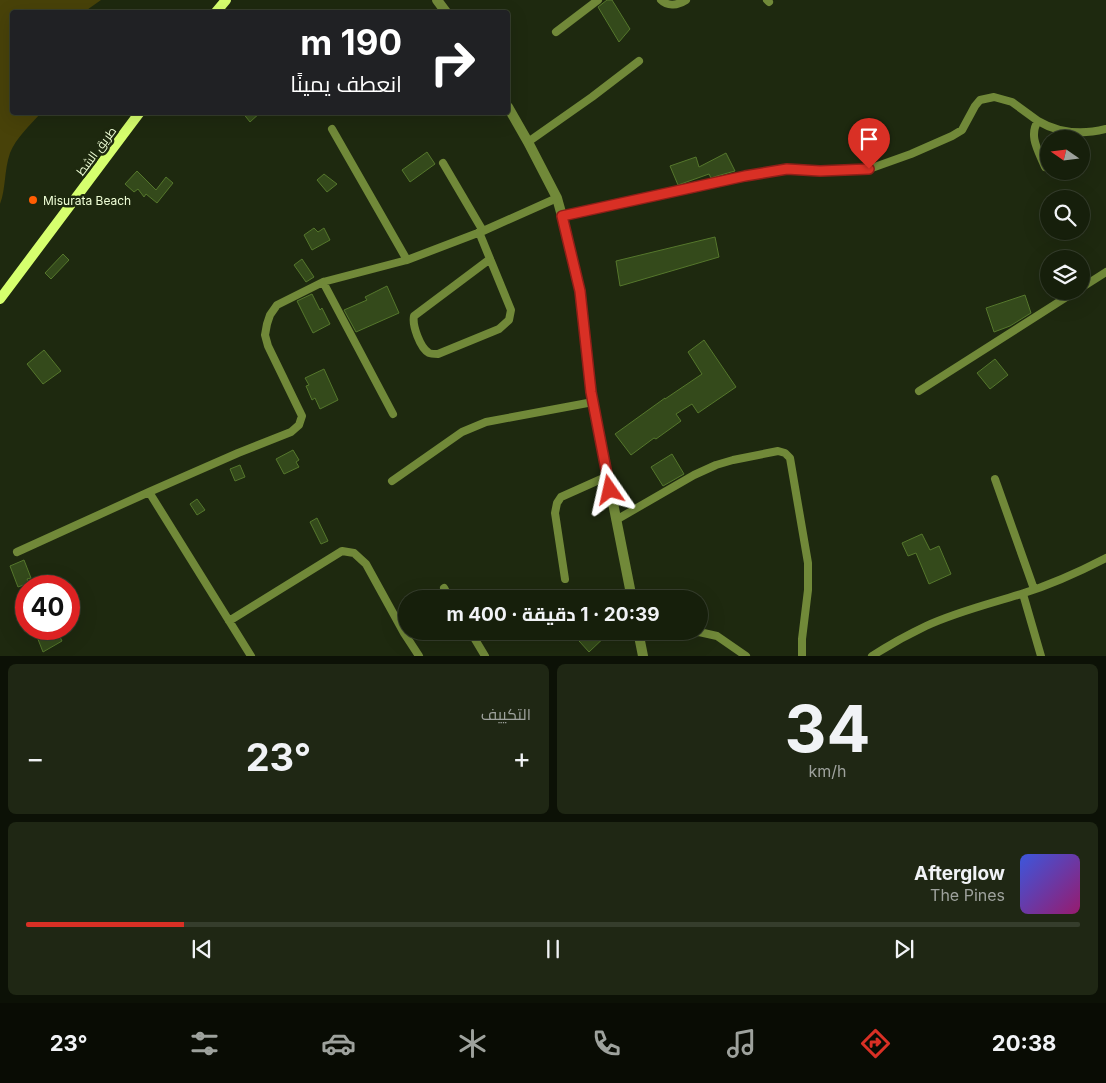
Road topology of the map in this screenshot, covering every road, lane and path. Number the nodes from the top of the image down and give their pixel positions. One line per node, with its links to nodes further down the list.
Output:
1 (226, 0): 5 (main road)
2 (598, 0): 6 (street)
3 (661, 0): 4 (street)
4 (686, 0)
5 (218, 10)
6 (556, 32)
7 (639, 61): 13 (street)
8 (510, 110): 13 (street)
9 (138, 115): 24 (main road, طريق الشط)
10 (1038, 121): 12 (street); 14 (street); 17 (street)
11 (332, 129): 20 (street)
12 (1106, 129)
13 (528, 142): 16 (street)
14 (1040, 153)
15 (443, 163): 18 (street)
16 (557, 198): 17 (street); 18 (street)
17 (562, 216): 27 (street)
18 (481, 231): 19 (street); 20 (street)
19 (490, 259): 19 (street)
20 (407, 260): 22 (street)
21 (1106, 272): 23 (street)
22 (323, 282): 28 (street); 32 (street)
23 (1090, 282)
24 (0, 299)
25 (1062, 300): 26 (street)
26 (919, 391)
27 (593, 402): 29 (street); 31 (street)
28 (393, 414)
29 (608, 476): 33 (street); 36 (street)
30 (995, 479): 37 (street)
31 (392, 481)
32 (149, 492): 34 (street); 40 (street)
33 (616, 520): 38 (street); 49 (street)
34 (17, 552)
35 (1106, 558): 37 (street)
36 (565, 578)
37 (1034, 589): 39 (street)
38 (630, 590)
39 (1023, 594): 50 (street); 51 (street)
40 (229, 621): 44 (street); 45 (street)
41 (708, 634): 48 (street)
42 (475, 640): 46 (street)
43 (640, 640): 47 (street)
44 (250, 656)
45 (419, 656)
46 (485, 656)
47 (643, 656)
48 (746, 656)
49 (802, 656)
50 (872, 656)
51 (1041, 656)

